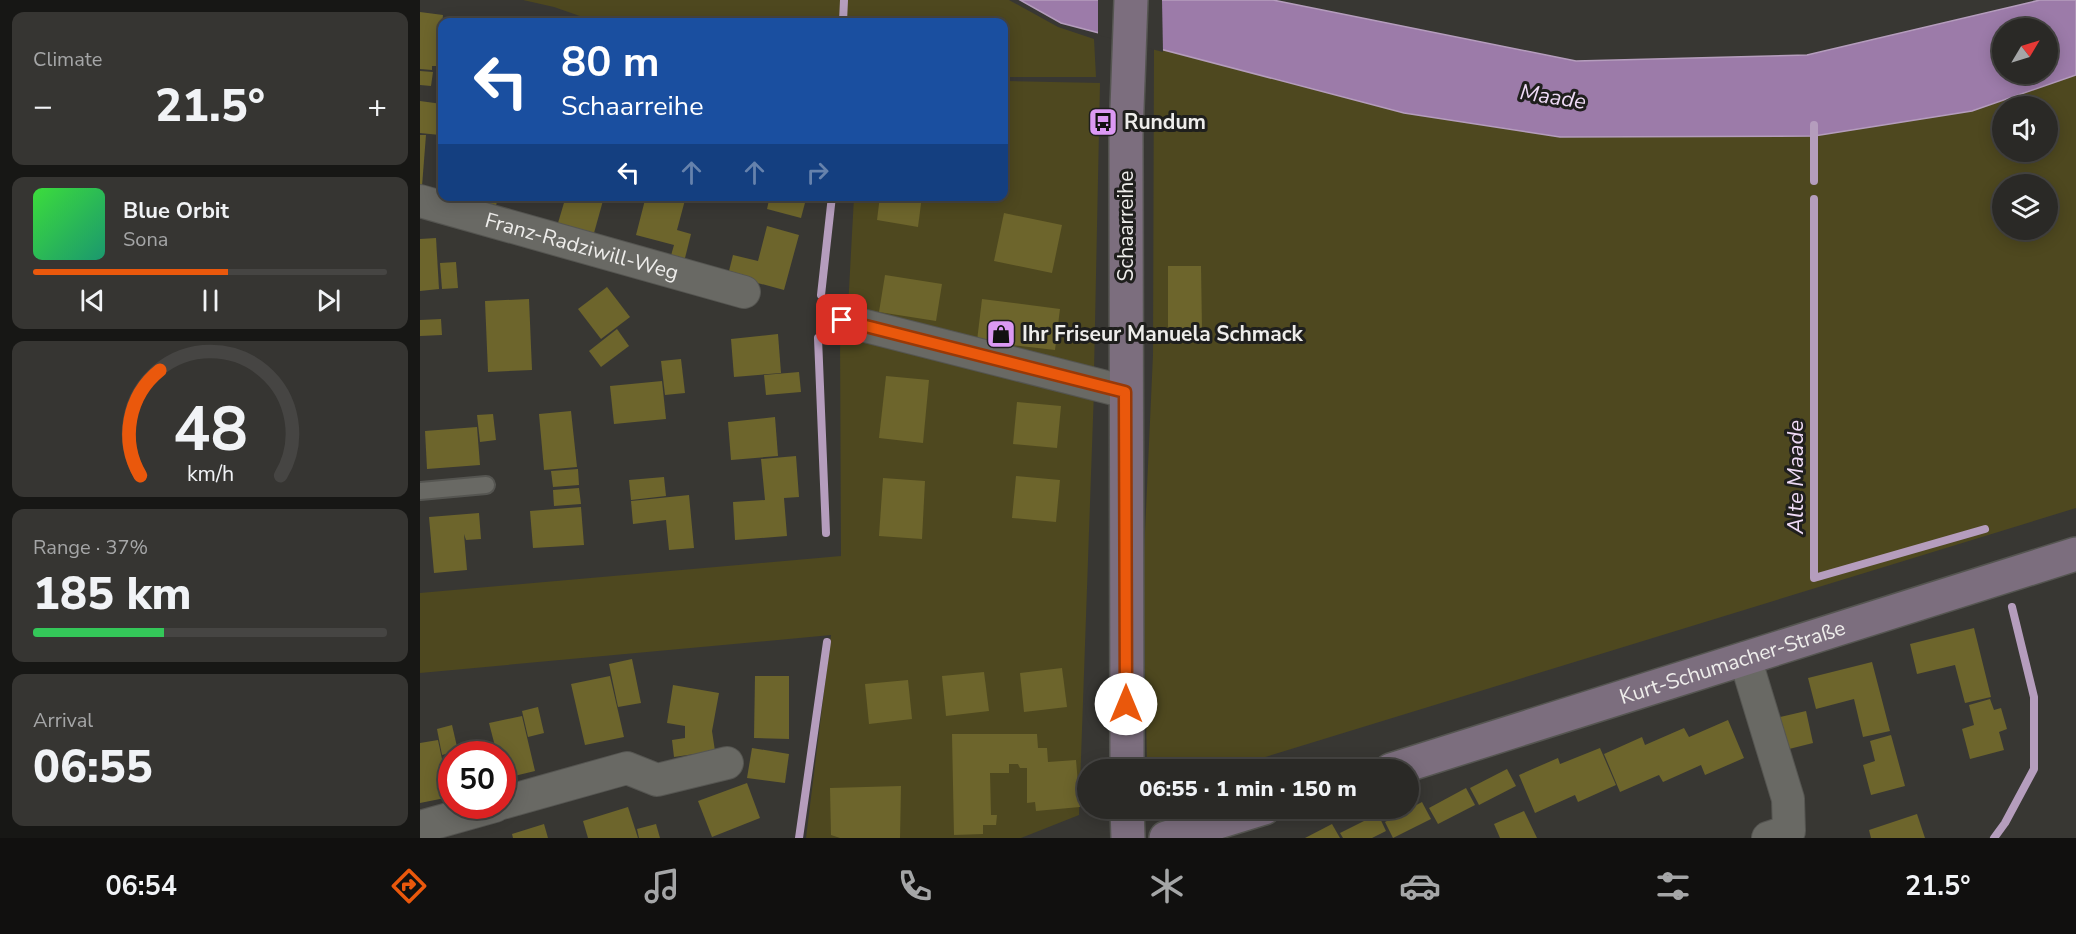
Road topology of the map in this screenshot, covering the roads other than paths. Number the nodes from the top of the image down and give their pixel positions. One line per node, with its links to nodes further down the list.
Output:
1 (1131, 0): 5 (main road, Schaarreihe)
2 (420, 201): 3 (street, Franz-Radziwill-Weg)
3 (744, 292)
4 (842, 320): 5 (street)
5 (1125, 392): 10 (main road, Schaarreihe)
6 (486, 485): 7 (lane)
7 (420, 491)
8 (2076, 555): 9 (main road, Kurt-Schumacher-Straße)
9 (1745, 658): 11 (main road, Kurt-Schumacher-Straße); 20 (street)
10 (1127, 759)
11 (1419, 761)
12 (727, 763): 13 (street)
13 (516, 799)
14 (449, 819): 17 (street)
15 (1127, 819): 18 (main road)
16 (1202, 819): 19 (main road)
17 (420, 827)
18 (1128, 838)
19 (1166, 838)
20 (1768, 838)

